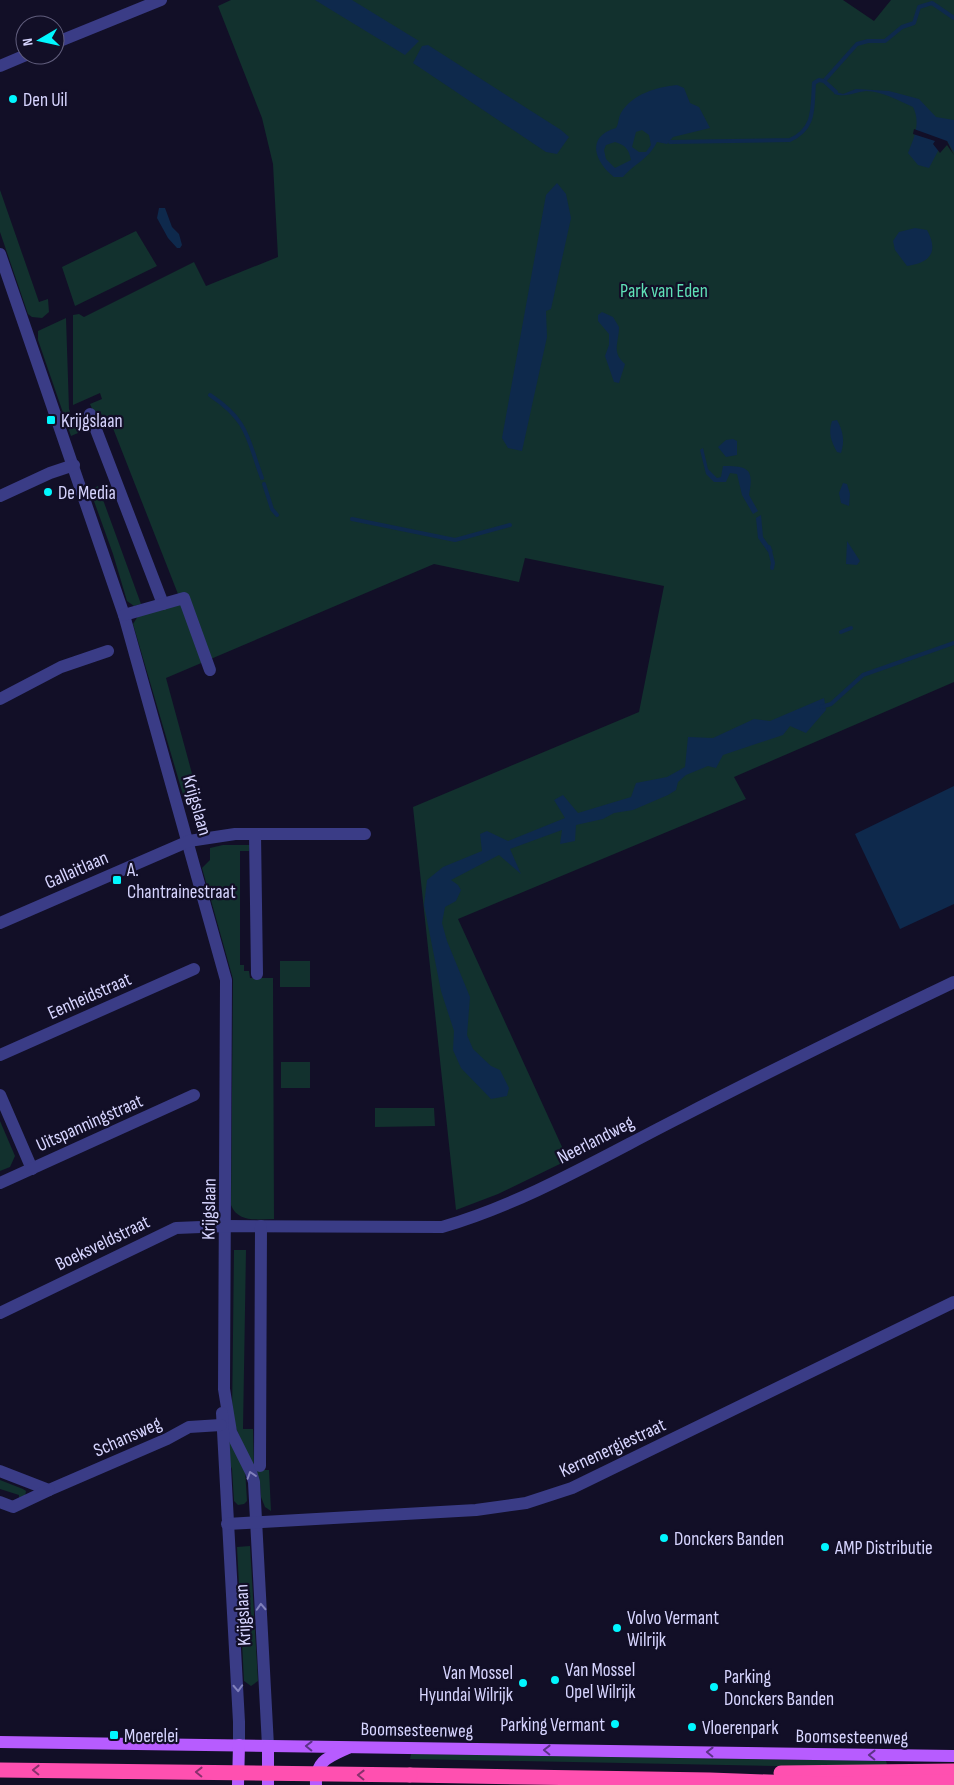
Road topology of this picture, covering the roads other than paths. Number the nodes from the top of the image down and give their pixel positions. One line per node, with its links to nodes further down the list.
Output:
1 (161, 0): 2 (street)
2 (65, 39)
3 (15, 60): 4 (street)
4 (0, 66)
5 (0, 254): 7 (street, Krijgslaan)
6 (90, 414): 9 (street)
7 (74, 465): 8 (street); 10 (street, Krijgslaan)
8 (0, 496)
9 (163, 604): 10 (street); 12 (street)
10 (124, 615): 16 (street, Krijgslaan)
11 (108, 651): 13 (street)
12 (210, 670)
13 (0, 699)
14 (255, 834): 15 (street, Gallaitlaan); 16 (street, Gallaitlaan); 19 (street)
15 (365, 834)
16 (189, 841): 17 (street, Gallaitlaan); 26 (street, Krijgslaan)
17 (0, 923)
18 (194, 970): 21 (street, Eenheidstraat)
19 (257, 974)
20 (954, 982): 27 (street, Neerlandweg)
21 (0, 1055)
22 (0, 1094): 24 (street)
23 (194, 1095): 24 (street, Uitspanningstraat)
24 (32, 1169): 25 (street, Uitspanningstraat)
25 (0, 1183)
26 (226, 1226): 27 (street, Neerlandweg); 29 (street, Boeksveldstraat); 30 (street, Krijgslaan)
27 (261, 1226): 32 (street)
28 (954, 1302): 36 (street, Kernenergiestraat)
29 (0, 1313)
30 (224, 1389): 31 (street, Krijgslaan); 36 (street, Krijgslaan, one-way to 30)
31 (221, 1425): 34 (street, Schansweg); 37 (street, Krijgslaan)
32 (260, 1466)
33 (0, 1471): 34 (street)
34 (49, 1490): 35 (street, Schansweg)
35 (0, 1502)
36 (257, 1523): 37 (street, Kernenergiestraat); 40 (street, Krijgslaan, one-way to 36)
37 (227, 1524): 39 (street, Krijgslaan, one-way to 39)
38 (0, 1742): 39 (main road, Boomsesteenweg)
39 (239, 1745): 40 (main road, Boomsesteenweg); 48 (main road, Krijgslaan)
40 (268, 1746): 41 (main road, Boomsesteenweg, one-way to 40); 49 (main road, Krijgslaan)
41 (350, 1747): 42 (main road, Boomsesteenweg, one-way to 41); 50 (main road)
42 (954, 1756)
43 (0, 1770): 45 (highway, one-way to 43, bridge)
44 (954, 1771): 45 (highway)
45 (710, 1780): 47 (highway)
46 (954, 1782): 47 (highway)
47 (824, 1784)
48 (238, 1785)
49 (268, 1785)
50 (316, 1785)

